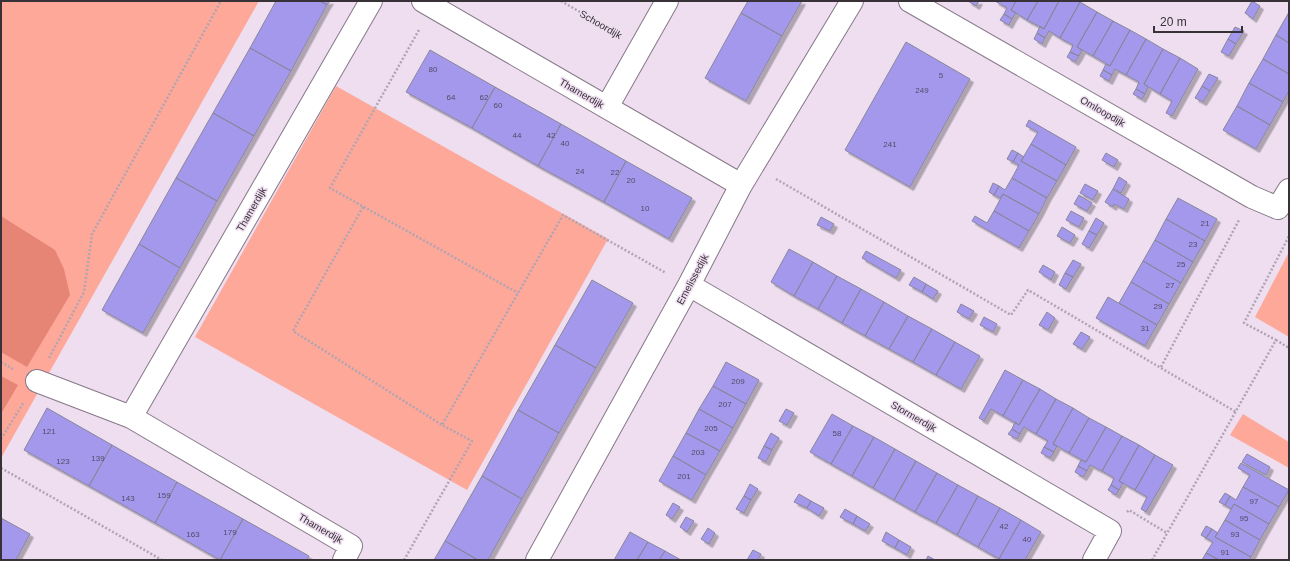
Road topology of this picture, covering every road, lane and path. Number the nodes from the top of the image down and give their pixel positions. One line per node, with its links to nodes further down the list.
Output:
1 (221, 1): 21 (path)
2 (371, 1): 23 (street, Thamerdijk)
3 (561, 1): 8 (path, Schoordijk)
4 (667, 1): 8 (street)
5 (852, 1): 10 (street, Emelissedijk)
6 (910, 1): 13 (street, Omloopdijk)
7 (428, 4): 9 (street, Thamerdijk); 14 (path)
8 (641, 47): 9 (street)
9 (607, 107): 11 (street, Thamerdijk)
10 (754, 166): 11 (street, Emelissedijk); 20 (path)
11 (741, 185): 16 (street, Emelissedijk)
12 (1289, 190): 13 (street, Omloopdijk)
13 (1252, 197): 20 (path)
14 (363, 207): 17 (path); 24 (path)
15 (1289, 236): 18 (path)
16 (689, 285): 17 (path); 27 (street, Stormerdijk); 32 (street, Emelissedijk)
17 (518, 293): 24 (path)
18 (1276, 340): 19 (path); 22 (path)
19 (1289, 348)
20 (1161, 367): 22 (path)
21 (37, 380): 23 (street, Thamerdijk); 25 (path)
22 (1236, 412): 28 (path)
23 (131, 417): 30 (street, Thamerdijk)
24 (442, 425): 31 (path)
25 (1, 439)
26 (1, 468): 29 (path)
27 (1110, 531): 28 (path); 33 (street)
28 (1167, 532): 34 (path)
29 (162, 560)
30 (344, 560)
31 (404, 560)
32 (537, 560)
33 (1094, 560)
34 (1152, 560)

